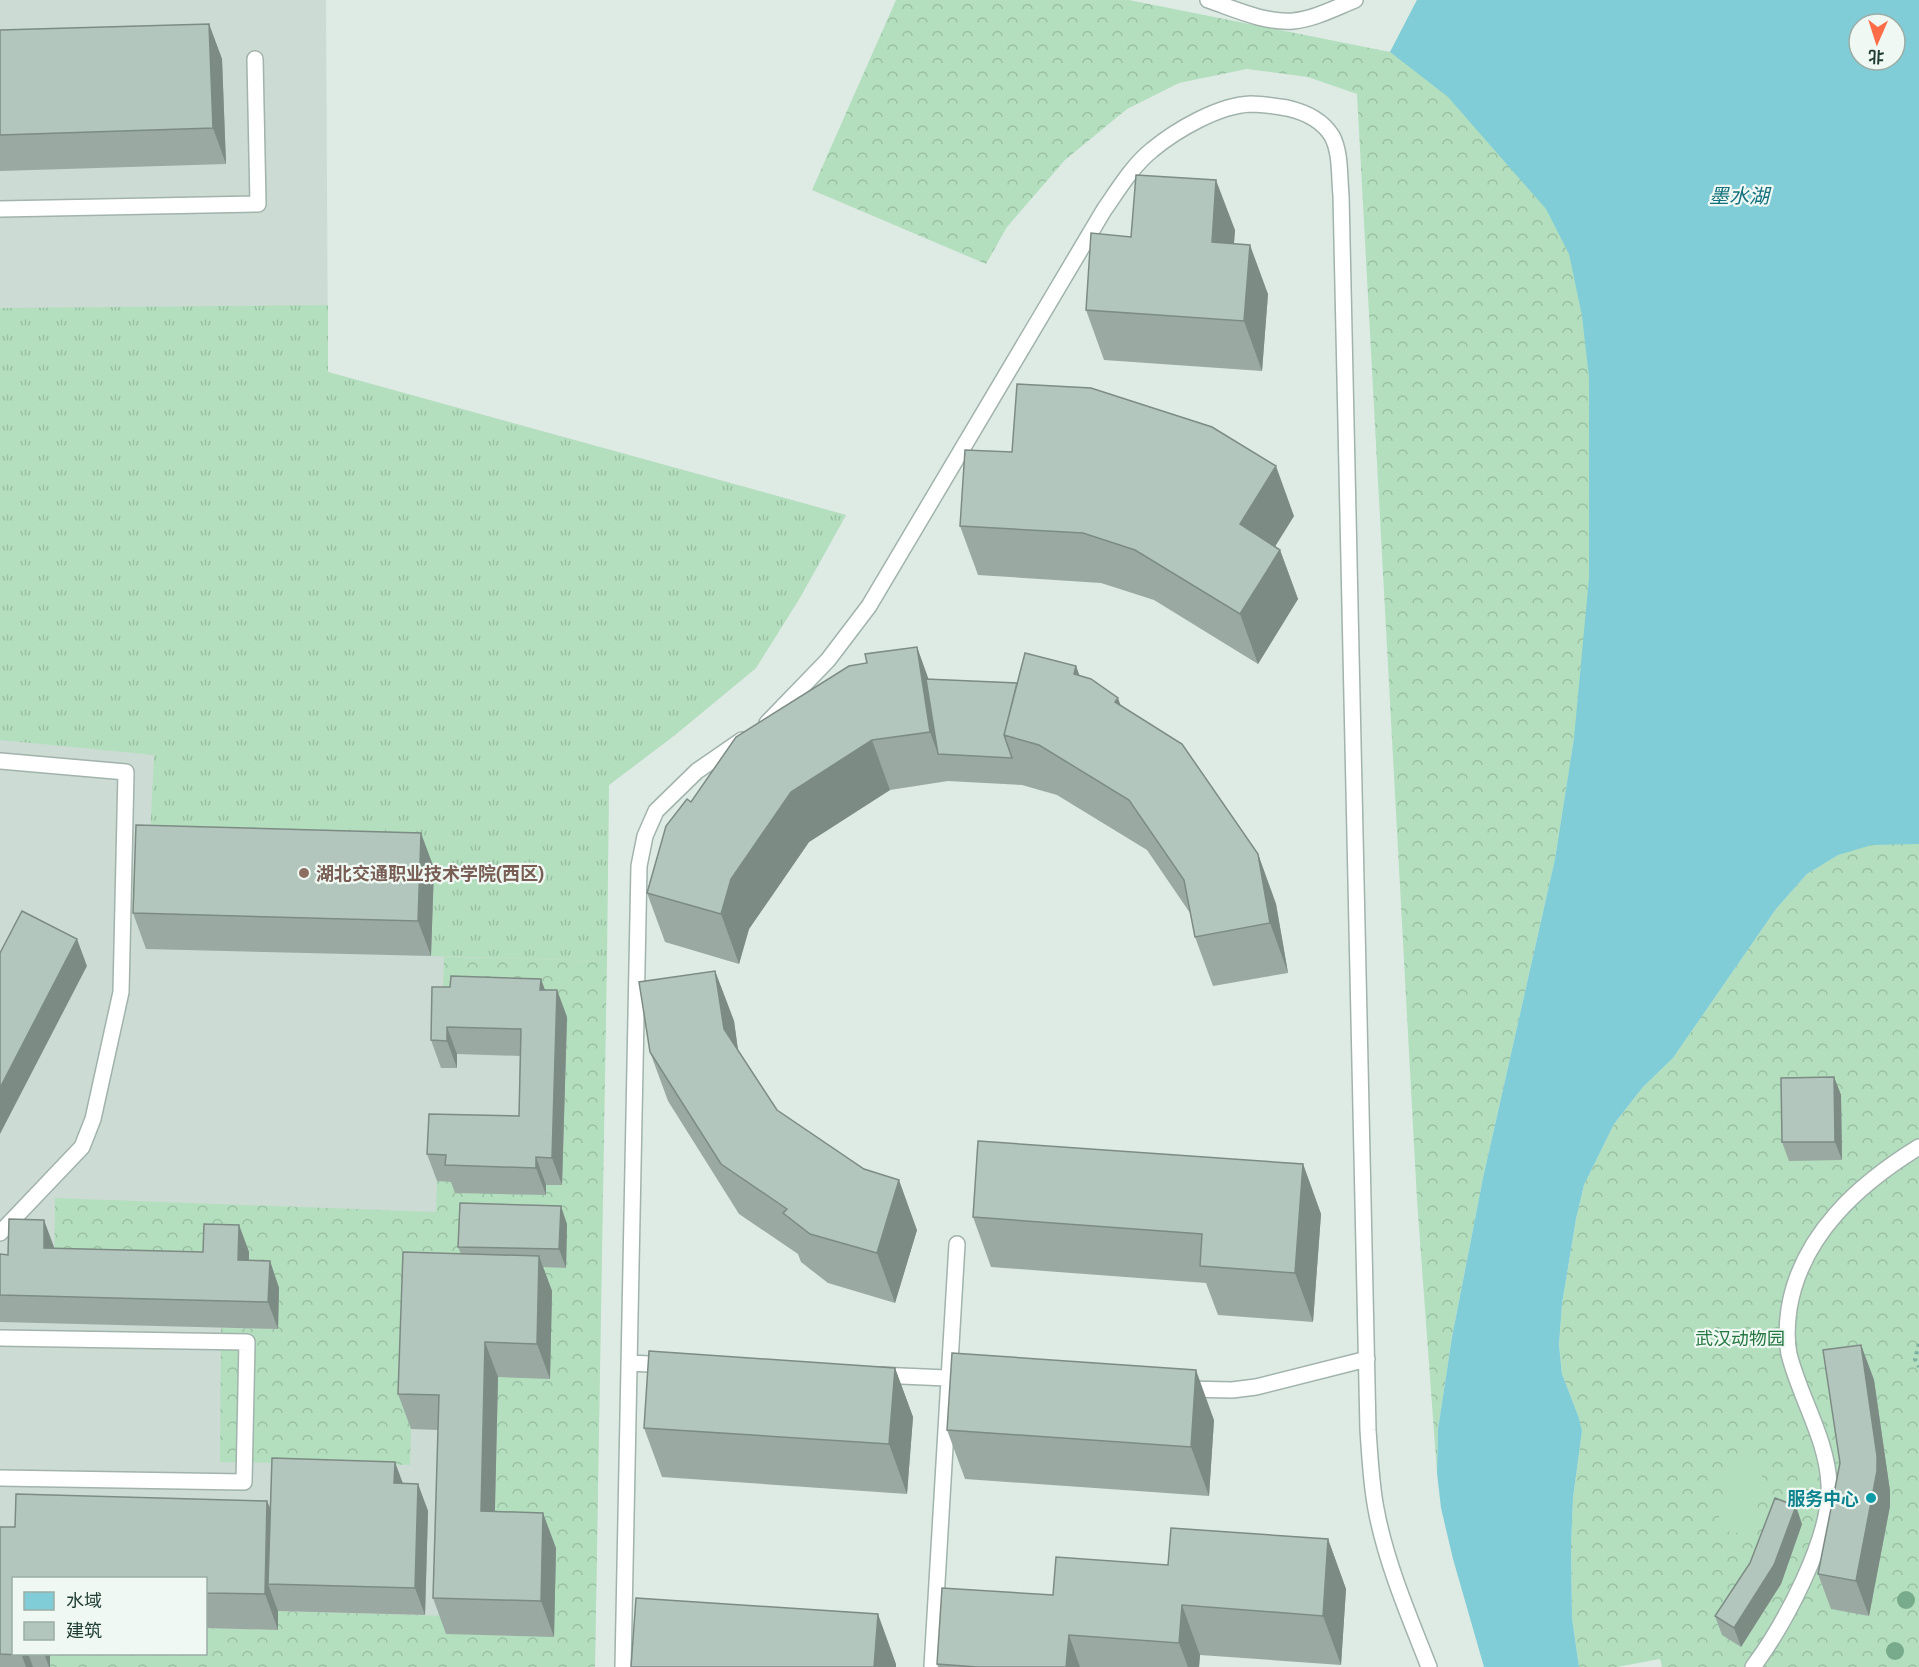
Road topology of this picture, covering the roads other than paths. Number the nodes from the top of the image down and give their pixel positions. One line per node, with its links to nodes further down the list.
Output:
1 (1208, 0): 2 (lane)
2 (1354, 0)
3 (255, 59): 4 (lane)
4 (0, 209)
5 (0, 761): 7 (lane)
6 (1919, 1147): 21 (lane)
7 (0, 1233)
8 (957, 1244): 14 (lane)
9 (0, 1338): 17 (lane)
10 (1367, 1359): 11 (lane); 16 (lane); 20 (lane)
11 (629, 1363): 12 (lane); 18 (lane)
12 (688, 1366)
13 (866, 1374): 14 (lane)
14 (949, 1378): 15 (lane); 19 (lane)
15 (985, 1380)
16 (1164, 1388)
17 (0, 1478)
18 (623, 1667)
19 (932, 1667)
20 (1429, 1667)
21 (1753, 1667)

